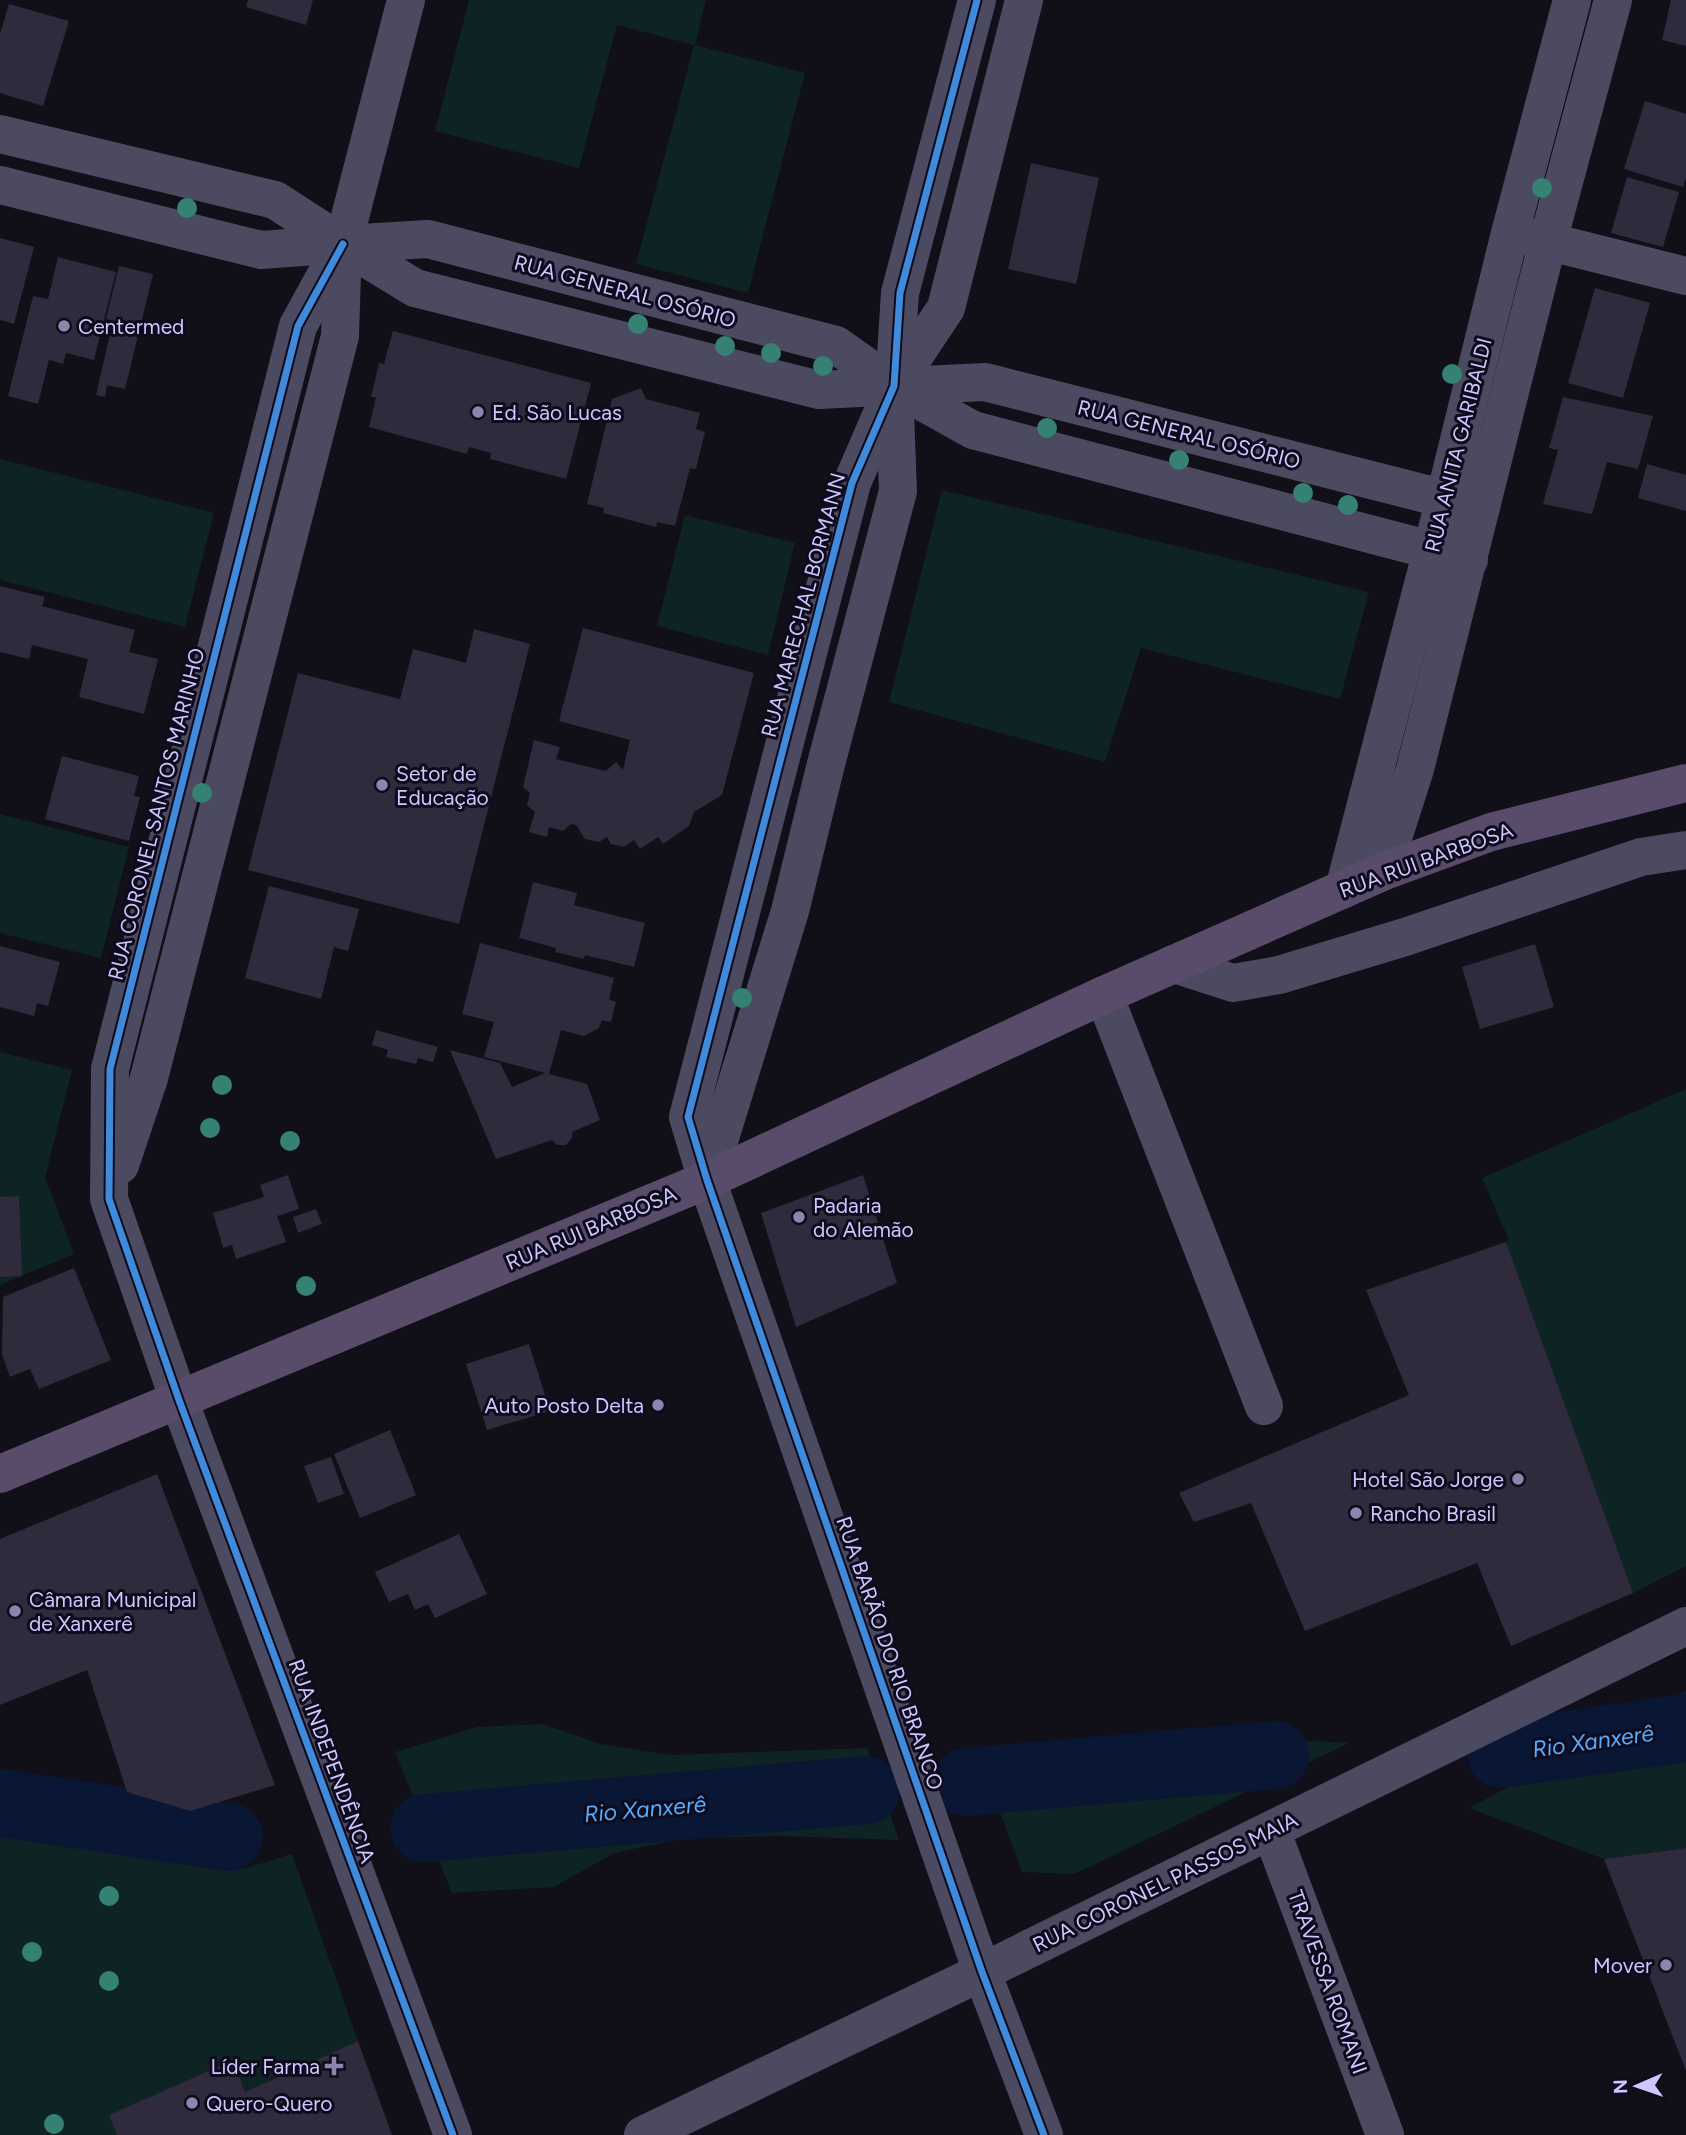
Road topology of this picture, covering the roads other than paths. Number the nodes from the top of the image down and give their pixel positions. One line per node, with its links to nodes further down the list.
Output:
1 (406, 0): 16 (street, RUA CORONEL SANTOS MARINHO)
2 (977, 0): 9 (street, RUA MARECHAL BORMANN)
3 (1024, 0): 10 (street, RUA MARECHAL BORMANN)
4 (1572, 0): 6 (street, RUA ANITA GARIBALDI)
5 (1613, 0): 7 (street, RUA ANITA GARIBALDI)
6 (1552, 78): 7 (street); 14 (street, RUA ANITA GARIBALDI)
7 (1591, 87): 15 (street, RUA ANITA GARIBALDI)
8 (0, 134): 11 (street, RUA GENERAL OSÓRIO)
9 (942, 134): 10 (street); 22 (street, RUA MARECHAL BORMANN)
10 (986, 147): 22 (street, RUA MARECHAL BORMANN)
11 (66, 149): 13 (street); 16 (street, RUA GENERAL OSÓRIO)
12 (0, 185): 13 (street, RUA GENERAL OSÓRIO)
13 (56, 198): 16 (street, RUA GENERAL OSÓRIO)
14 (1510, 233): 15 (street); 26 (street, RUA ANITA GARIBALDI)
15 (1548, 241): 18 (street); 26 (street, RUA ANITA GARIBALDI)
16 (343, 244): 17 (street, RUA GENERAL OSÓRIO); 20 (street, RUA GENERAL OSÓRIO); 28 (street, RUA CORONEL SANTOS MARINHO); 30 (street, RUA CORONEL SANTOS MARINHO)
17 (538, 268): 19 (street, RUA GENERAL OSÓRIO); 20 (street)
18 (1686, 276)
19 (686, 307): 21 (street); 22 (street, RUA GENERAL OSÓRIO)
20 (527, 315): 21 (street, RUA GENERAL OSÓRIO)
21 (677, 354): 22 (street, RUA GENERAL OSÓRIO)
22 (894, 386): 23 (street, RUA GENERAL OSÓRIO); 25 (street, RUA GENERAL OSÓRIO); 31 (street, RUA MARECHAL BORMANN); 32 (street, RUA MARECHAL BORMANN)
23 (1114, 416): 24 (street, RUA GENERAL OSÓRIO); 25 (street)
24 (1270, 455): 26 (street, RUA GENERAL OSÓRIO); 27 (street)
25 (1102, 464): 27 (street, RUA GENERAL OSÓRIO)
26 (1463, 503): 29 (street, RUA ANITA GARIBALDI)
27 (1259, 505): 29 (street, RUA GENERAL OSÓRIO)
28 (241, 552): 30 (street); 36 (street, RUA CORONEL SANTOS MARINHO)
29 (1450, 555): 39 (street, RUA ANITA GARIBALDI); 40 (street, RUA ANITA GARIBALDI)
30 (282, 561): 37 (street, RUA CORONEL SANTOS MARINHO)
31 (817, 615): 32 (street); 33 (street, RUA MARECHAL BORMANN)
32 (863, 627): 34 (street, RUA MARECHAL BORMANN)
33 (782, 753): 34 (street); 41 (street, RUA MARECHAL BORMANN)
34 (826, 764): 42 (street, RUA MARECHAL BORMANN)
35 (1686, 783): 39 (main road, RUA RUI BARBOSA)
36 (170, 833): 37 (street); 46 (street, RUA CORONEL SANTOS MARINHO)
37 (209, 842): 46 (street, RUA CORONEL SANTOS MARINHO)
38 (1686, 850): 43 (street)
39 (1382, 873): 40 (main road, RUA RUI BARBOSA)
40 (1344, 889): 43 (main road, RUA RUI BARBOSA)
41 (744, 898): 42 (street); 45 (street, RUA MARECHAL BORMANN)
42 (790, 911): 45 (street, RUA MARECHAL BORMANN)
43 (1174, 964): 44 (main road, RUA RUI BARBOSA)
44 (1104, 995): 45 (main road, RUA RUI BARBOSA); 48 (street)
45 (707, 1180): 47 (main road, RUA RUI BARBOSA); 52 (street, RUA BARÃO DO RIO BRANCO)
46 (109, 1199): 47 (street, RUA CORONEL SANTOS MARINHO)
47 (179, 1400): 49 (main road, RUA RUI BARBOSA); 53 (street, RUA INDEPENDÊNCIA)
48 (1264, 1406)
49 (0, 1474)
50 (1686, 1626): 51 (street, RUA CORONEL PASSOS MAIA)
51 (1271, 1830): 52 (street, RUA CORONEL PASSOS MAIA); 56 (street, TRAVESSA ROMANI)
52 (982, 1972): 54 (street, RUA CORONEL PASSOS MAIA); 55 (street, RUA BARÃO DO RIO BRANCO)
53 (453, 2135)
54 (643, 2135)
55 (1044, 2135)
56 (1385, 2135)

